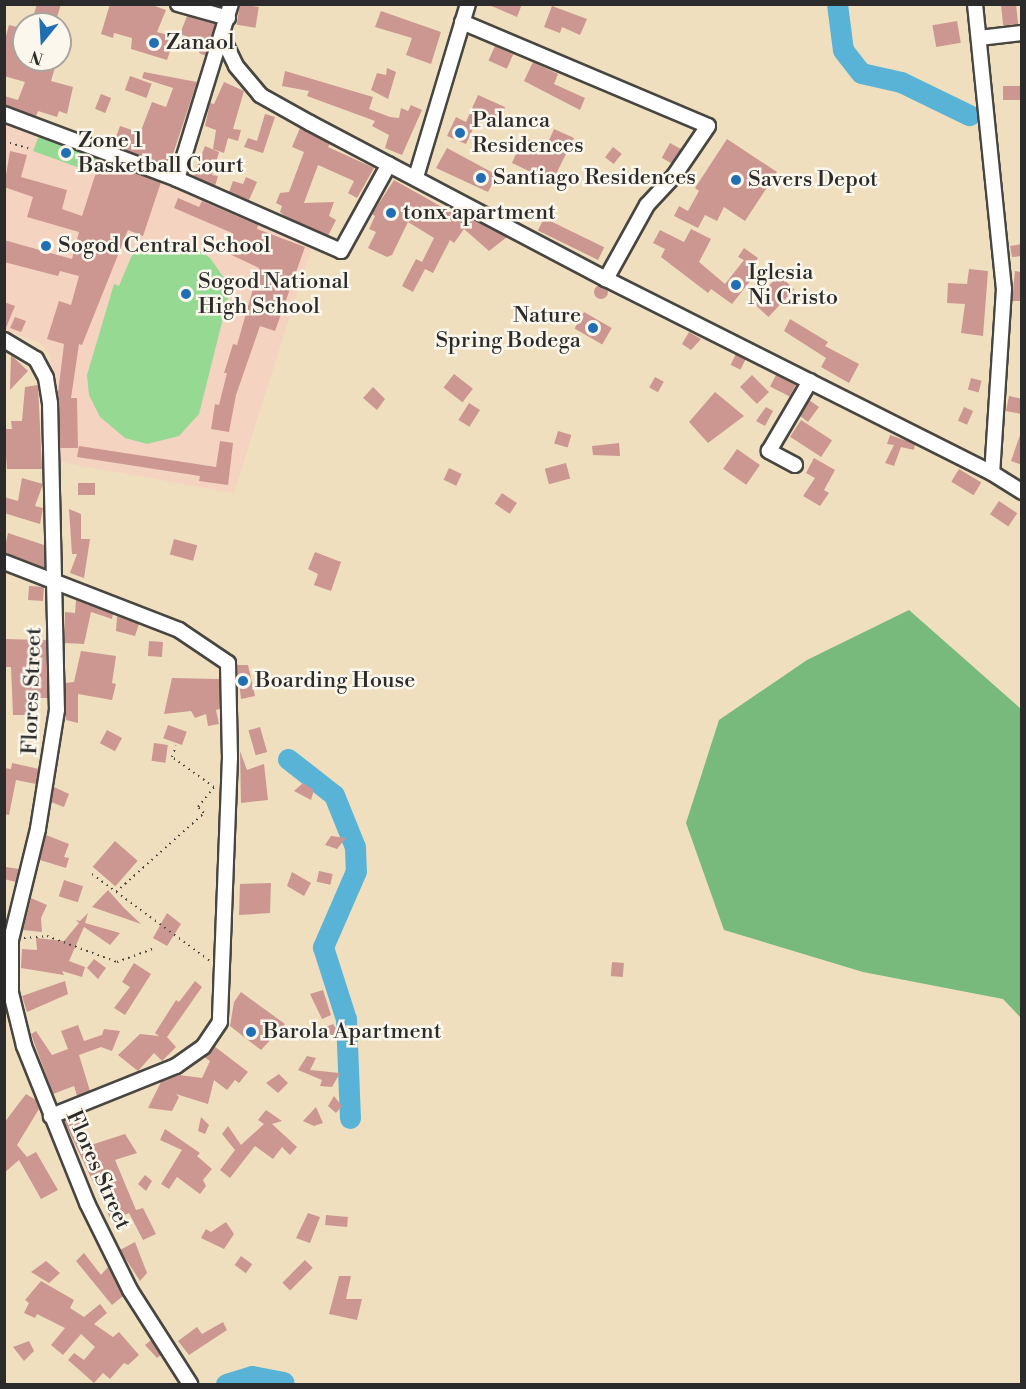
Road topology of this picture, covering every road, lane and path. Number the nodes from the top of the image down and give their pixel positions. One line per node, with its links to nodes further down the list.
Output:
1 (178, 4): 4 (street)
2 (468, 4): 5 (street)
3 (975, 4): 7 (street)
4 (229, 11): 8 (street)
5 (462, 22): 13 (street); 15 (street)
6 (1022, 33): 7 (street)
7 (979, 38): 19 (street)
8 (223, 39): 12 (street); 14 (street)
9 (4, 114): 14 (street)
10 (4, 141): 11 (path)
11 (30, 149)
12 (389, 164): 13 (street); 14 (street)
13 (416, 177): 15 (street)
14 (177, 180)
15 (606, 279): 17 (street)
16 (4, 340): 22 (street, Flores Street)
17 (810, 381): 18 (street); 19 (street)
18 (795, 465)
19 (992, 473): 20 (street)
20 (1022, 492)
21 (4, 561): 22 (street)
22 (54, 583): 28 (street); 29 (street, Flores Street)
23 (176, 746): 25 (path)
24 (92, 874): 25 (path)
25 (116, 892): 28 (path)
26 (15, 939): 27 (path)
27 (155, 948)
28 (224, 971): 29 (street)
29 (51, 1116): 30 (street, Flores Street)
30 (188, 1382)

